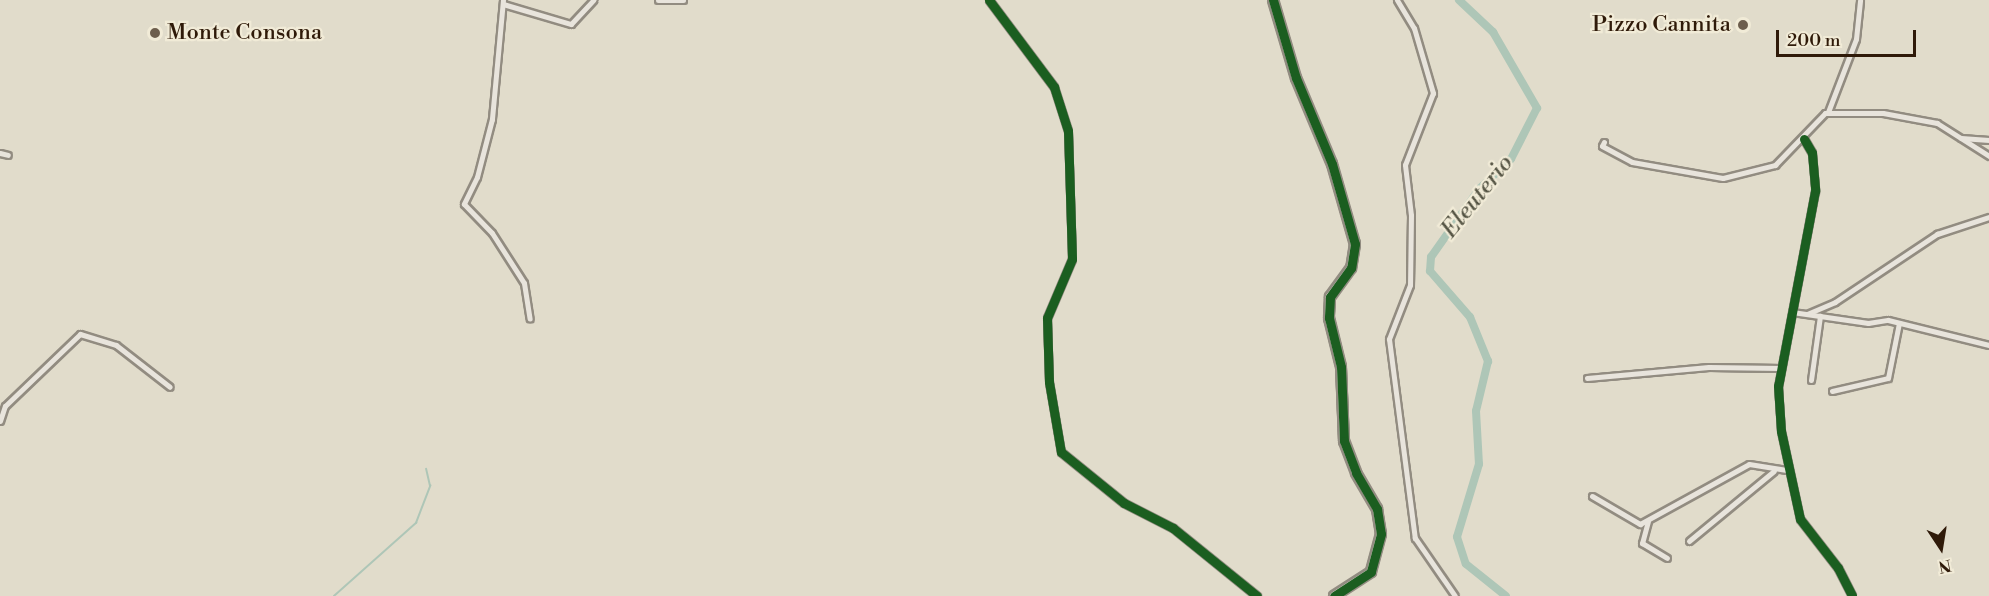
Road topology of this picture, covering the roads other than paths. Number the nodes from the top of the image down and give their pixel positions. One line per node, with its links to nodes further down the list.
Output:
1 (593, 0): 8 (street)
2 (658, 0): 3 (street)
3 (683, 0)
4 (989, 0): 36 (street)
5 (1273, 0): 37 (street)
6 (1397, 0): 38 (street)
7 (1860, 0): 9 (street)
8 (502, 2): 21 (street)
9 (1828, 112): 10 (street); 11 (street)
10 (1961, 138): 12 (street); 16 (street)
11 (1804, 139): 13 (street); 18 (street)
12 (1989, 140)
13 (1604, 142)
14 (0, 153): 15 (street)
15 (8, 155)
16 (1989, 156)
17 (1989, 217): 19 (street)
18 (1792, 312): 19 (street); 24 (street)
19 (1807, 314): 20 (street)
20 (1820, 316): 22 (street); 26 (street)
21 (530, 319)
22 (1899, 323): 23 (street); 28 (street)
23 (1989, 345)
24 (1781, 368): 25 (street); 30 (street)
25 (1587, 378)
26 (1811, 380)
27 (170, 387): 29 (street)
28 (1832, 391)
29 (0, 421)
30 (1787, 470): 31 (street); 39 (street)
31 (1774, 471): 33 (street); 34 (street)
32 (1592, 496): 33 (street)
33 (1648, 521): 35 (street)
34 (1689, 541)
35 (1667, 558)
36 (1257, 596)
37 (1334, 596)
38 (1455, 596)
39 (1852, 596)

